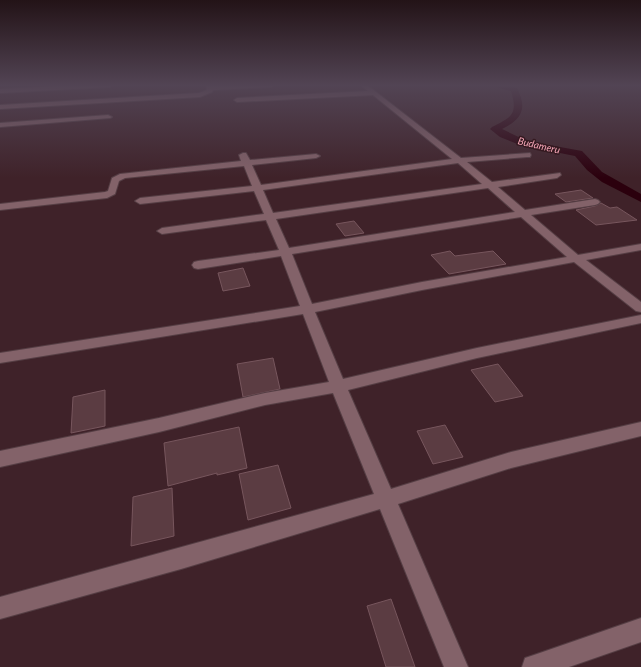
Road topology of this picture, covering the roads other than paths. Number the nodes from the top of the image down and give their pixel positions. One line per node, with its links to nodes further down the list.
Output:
1 (403, 116): 7 (street)
2 (108, 117): 3 (street)
3 (0, 125)
4 (527, 155): 7 (street)
5 (316, 156): 6 (street)
6 (245, 159): 10 (street); 13 (street)
7 (459, 160): 9 (street); 10 (street)
8 (557, 175): 9 (street)
9 (490, 185): 14 (street); 15 (street)
10 (258, 188): 11 (street); 15 (street)
11 (140, 201)
12 (595, 202): 14 (street)
13 (0, 207)
14 (524, 214): 18 (street); 19 (street)
15 (270, 217): 16 (street); 18 (street)
16 (162, 231)
17 (641, 247): 19 (street)
18 (285, 252): 20 (street); 22 (street)
19 (575, 258): 21 (street); 22 (street)
20 (198, 265)
21 (641, 308)
22 (308, 309): 24 (street); 25 (street)
23 (641, 319): 25 (street)
24 (0, 358)
25 (339, 386): 27 (street); 28 (street)
26 (641, 429): 28 (street)
27 (0, 459)
28 (386, 499): 29 (street); 31 (street)
29 (0, 608)
30 (641, 630): 32 (street)
31 (456, 667)
32 (534, 667)

